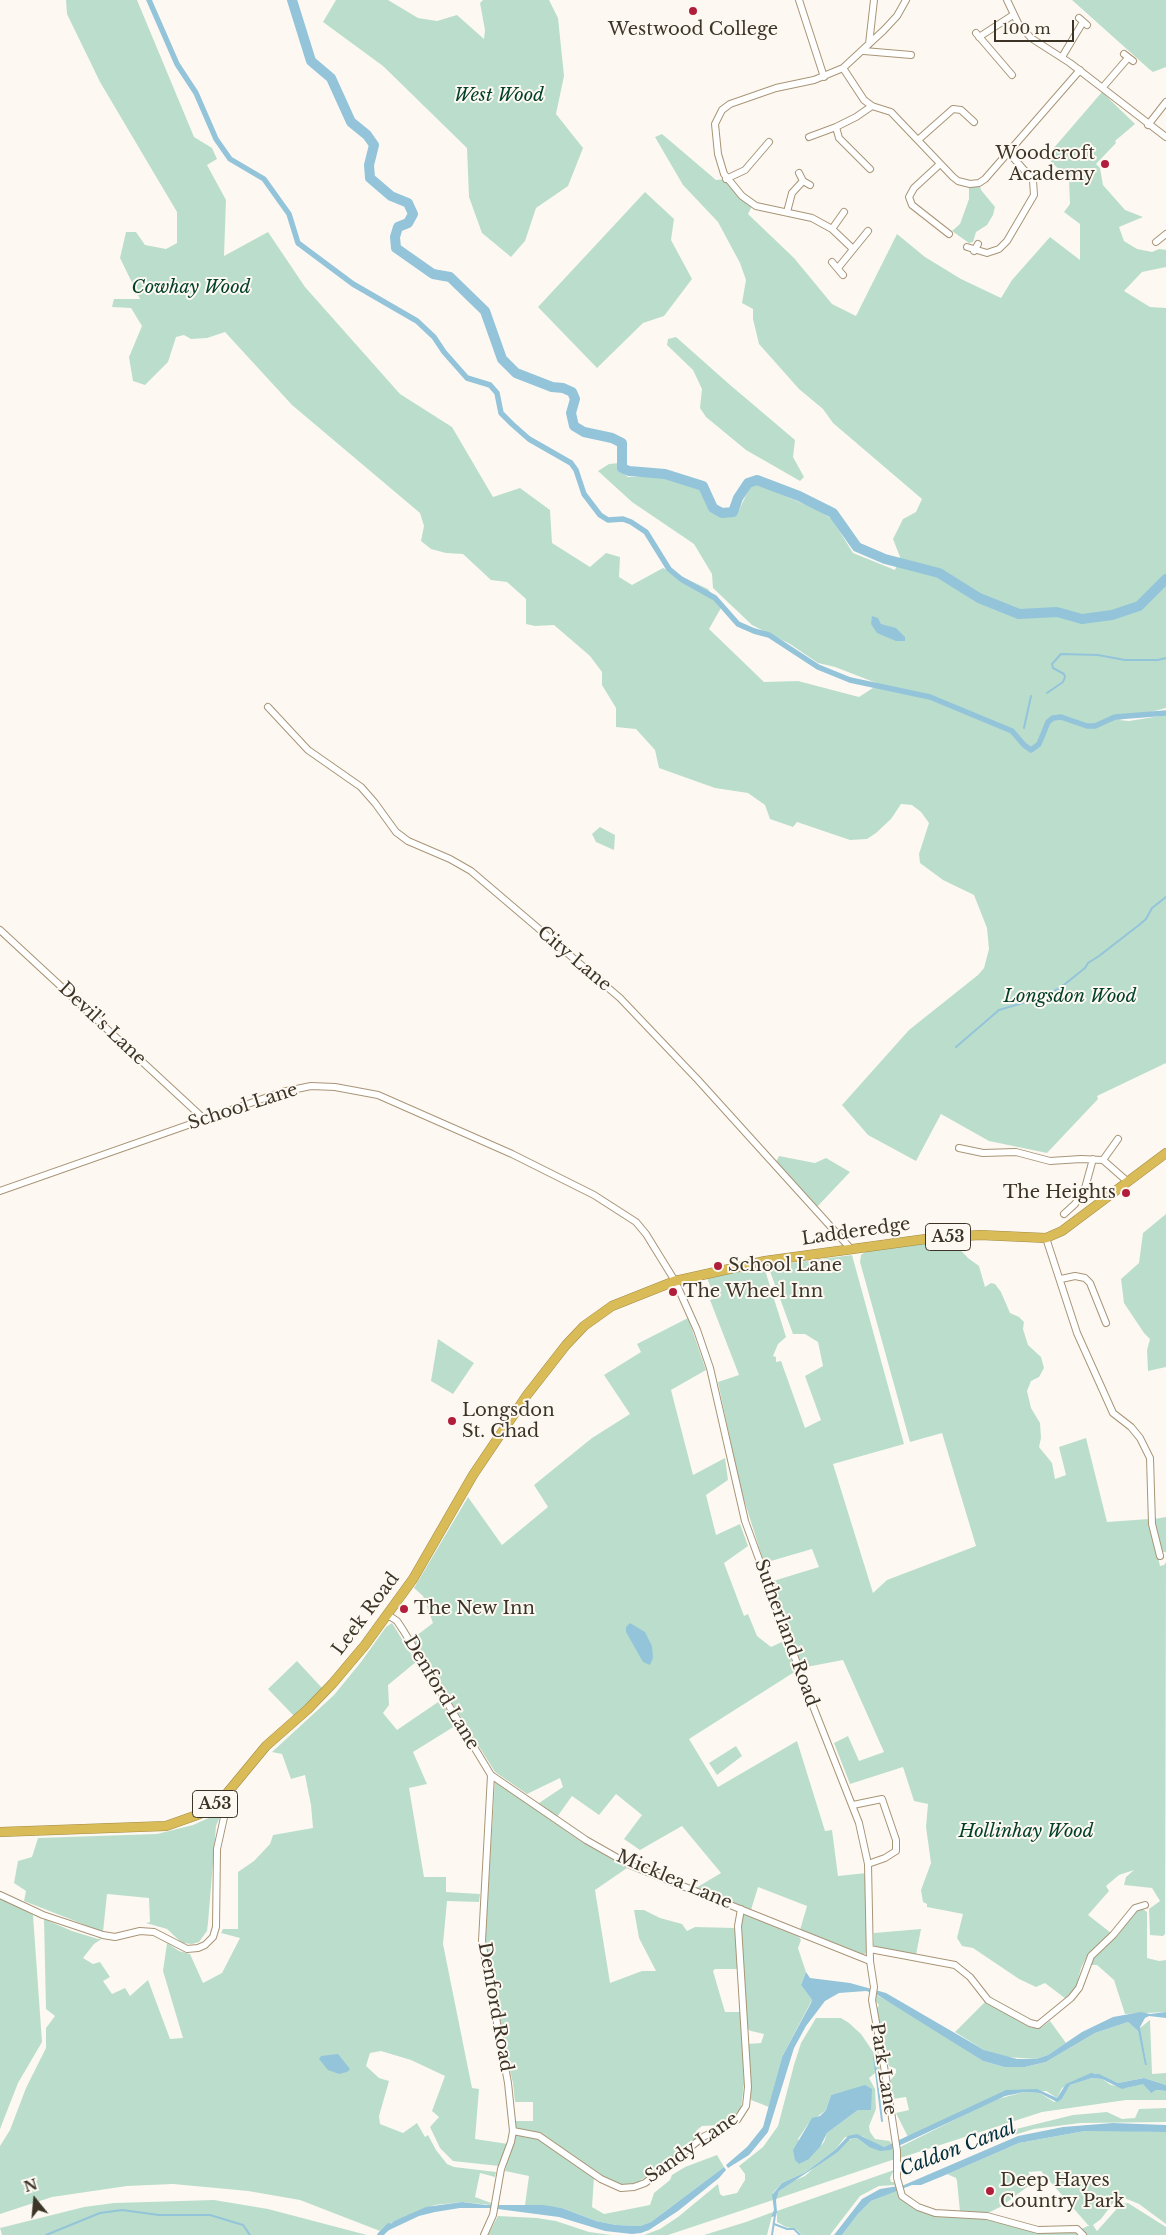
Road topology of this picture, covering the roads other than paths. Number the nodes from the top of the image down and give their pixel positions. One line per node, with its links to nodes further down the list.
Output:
1 (799, 0): 15 (street)
2 (874, 0): 7 (street)
3 (906, 0): 7 (street)
4 (1007, 0): 5 (street)
5 (1014, 14): 10 (street); 14 (street)
6 (1083, 22): 10 (street)
7 (870, 44): 8 (street)
8 (864, 51): 9 (street); 12 (street)
9 (911, 55)
10 (1062, 57): 13 (street)
11 (1128, 58): 16 (street)
12 (843, 68): 15 (street); 18 (street)
13 (1080, 70): 16 (street); 26 (street)
14 (1012, 75)
15 (824, 77): 30 (street)
16 (1103, 87): 20 (street)
17 (1166, 102): 20 (street)
18 (872, 106): 21 (street); 24 (street)
19 (974, 122): 24 (street)
20 (1148, 125): 23 (street)
21 (836, 127): 22 (street); 28 (street)
22 (808, 137)
23 (1166, 137)
24 (918, 140): 27 (street)
25 (769, 142): 30 (street)
26 (1009, 153): 27 (street); 43 (street)
27 (940, 164): 37 (street)
28 (870, 169)
29 (799, 173): 31 (street)
30 (726, 179): 33 (street)
31 (803, 181): 32 (street); 33 (street)
32 (810, 185)
33 (787, 212): 35 (street)
34 (844, 212): 35 (street)
35 (832, 229): 42 (street)
36 (868, 232): 42 (street)
37 (949, 234)
38 (1166, 234): 39 (street)
39 (1156, 242)
40 (978, 244): 43 (street)
41 (968, 247): 43 (street)
42 (852, 248): 45 (street)
43 (974, 251)
44 (832, 262): 45 (street)
45 (838, 268): 46 (street)
46 (842, 275)
47 (268, 707): 59 (street, City Lane)
48 (0, 930): 49 (street, Devil's Lane)
49 (203, 1118): 56 (street, School Lane); 61 (street, School Lane)
50 (1118, 1139): 54 (street)
51 (959, 1148): 53 (street)
52 (1166, 1153): 55 (highway, Ladderedge / A53)
53 (1093, 1159): 54 (street); 57 (street)
54 (1103, 1160): 55 (street)
55 (1128, 1182): 58 (highway, Ladderedge / A53)
56 (0, 1191)
57 (1064, 1214)
58 (1046, 1238): 59 (highway, Ladderedge / A53); 60 (street)
59 (851, 1249): 61 (highway, Ladderedge / A53)
60 (1060, 1279): 62 (street); 63 (street)
61 (675, 1281): 64 (highway, Leek Road / A53); 67 (street, Sutherland Road)
62 (1106, 1324)
63 (1160, 1556)
64 (387, 1616): 65 (street, Denford Lane); 66 (highway, Leek Road / A53)
65 (491, 1775): 72 (street, Micklea Lane); 76 (street, Denford Road)
66 (224, 1798): 68 (highway, Leek Road / A53); 70 (street)
67 (853, 1805): 69 (street, Sutherland Road); 69 (street)
68 (0, 1832)
69 (868, 1864): 73 (street, Sutherland Road)
70 (0, 1895)
71 (1145, 1905): 73 (street)
72 (741, 1909): 74 (street, Micklea Lane); 76 (street, Sandy Lane)
73 (870, 1949): 74 (street, Sutherland Road)
74 (870, 1961): 75 (street, Sutherland Road)
75 (872, 1997): 78 (street, Park Lane)
76 (512, 2131): 77 (street, Denford Road)
77 (484, 2235)
78 (1083, 2235)

